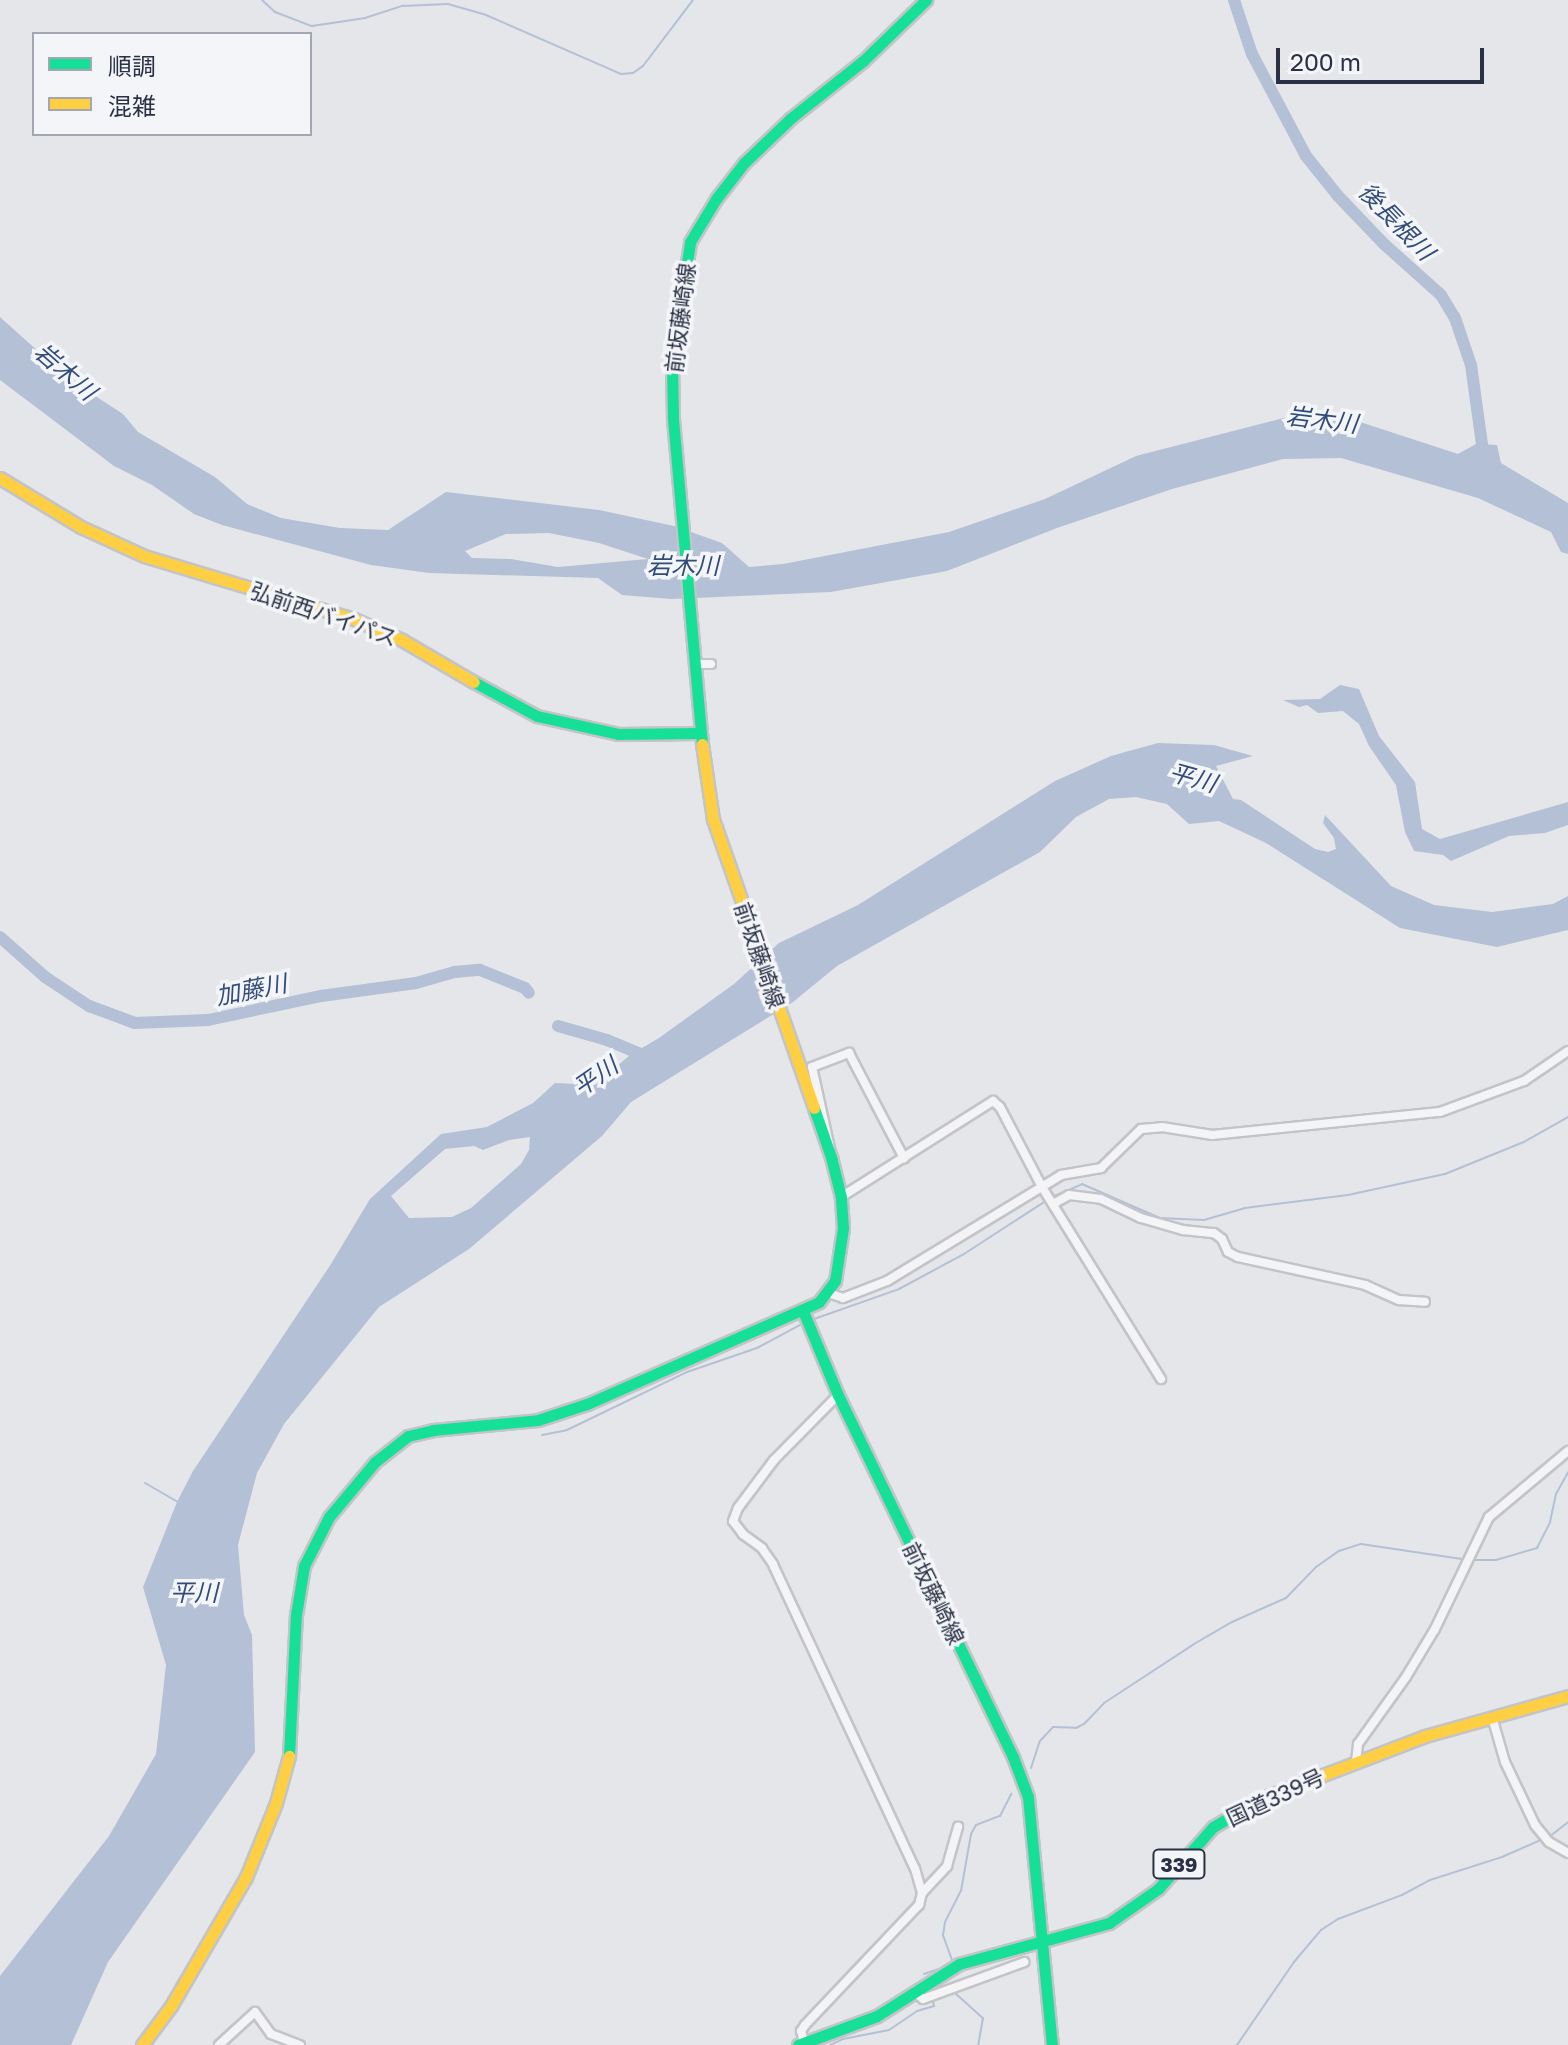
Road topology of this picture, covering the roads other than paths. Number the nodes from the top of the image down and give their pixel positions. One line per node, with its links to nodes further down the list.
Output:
1 (926, 0): 3 (main road, 前坂藤崎線)
2 (0, 478): 5 (main road, 弘前西バイパス)
3 (695, 664): 4 (street); 5 (main road, 前坂藤崎線)
4 (711, 664)
5 (698, 733): 7 (main road, 前坂藤崎線)
6 (1568, 1051): 10 (street)
7 (829, 1150): 8 (street); 9 (main road, 前坂藤崎線)
8 (904, 1158): 9 (street); 10 (street)
9 (841, 1197): 11 (main road, 前坂藤崎線)
10 (1048, 1197): 11 (street); 12 (street); 14 (street)
11 (828, 1293): 13 (main road)
12 (1425, 1302)
13 (803, 1311): 15 (main road, 前坂藤崎線); 27 (main road)
14 (1161, 1379)
15 (838, 1395): 22 (street); 23 (main road, 前坂藤崎線)
16 (1568, 1451): 19 (street)
17 (1568, 1696): 18 (main road, 国道339号 / 339)
18 (1492, 1716): 19 (main road, 国道339号 / 339); 21 (street)
19 (1356, 1761): 23 (main road, 国道339号 / 339)
20 (958, 1827): 22 (street)
21 (1568, 1853)
22 (922, 1893): 26 (street)
23 (1042, 1940): 25 (main road, 国道339号 / 339); 30 (main road, 前坂藤崎線)
24 (1024, 1962): 25 (street)
25 (916, 1993): 26 (main road, 国道339号 / 339)
26 (801, 2043)
27 (142, 2045)
28 (219, 2045): 29 (street)
29 (300, 2045)
30 (1052, 2045)

